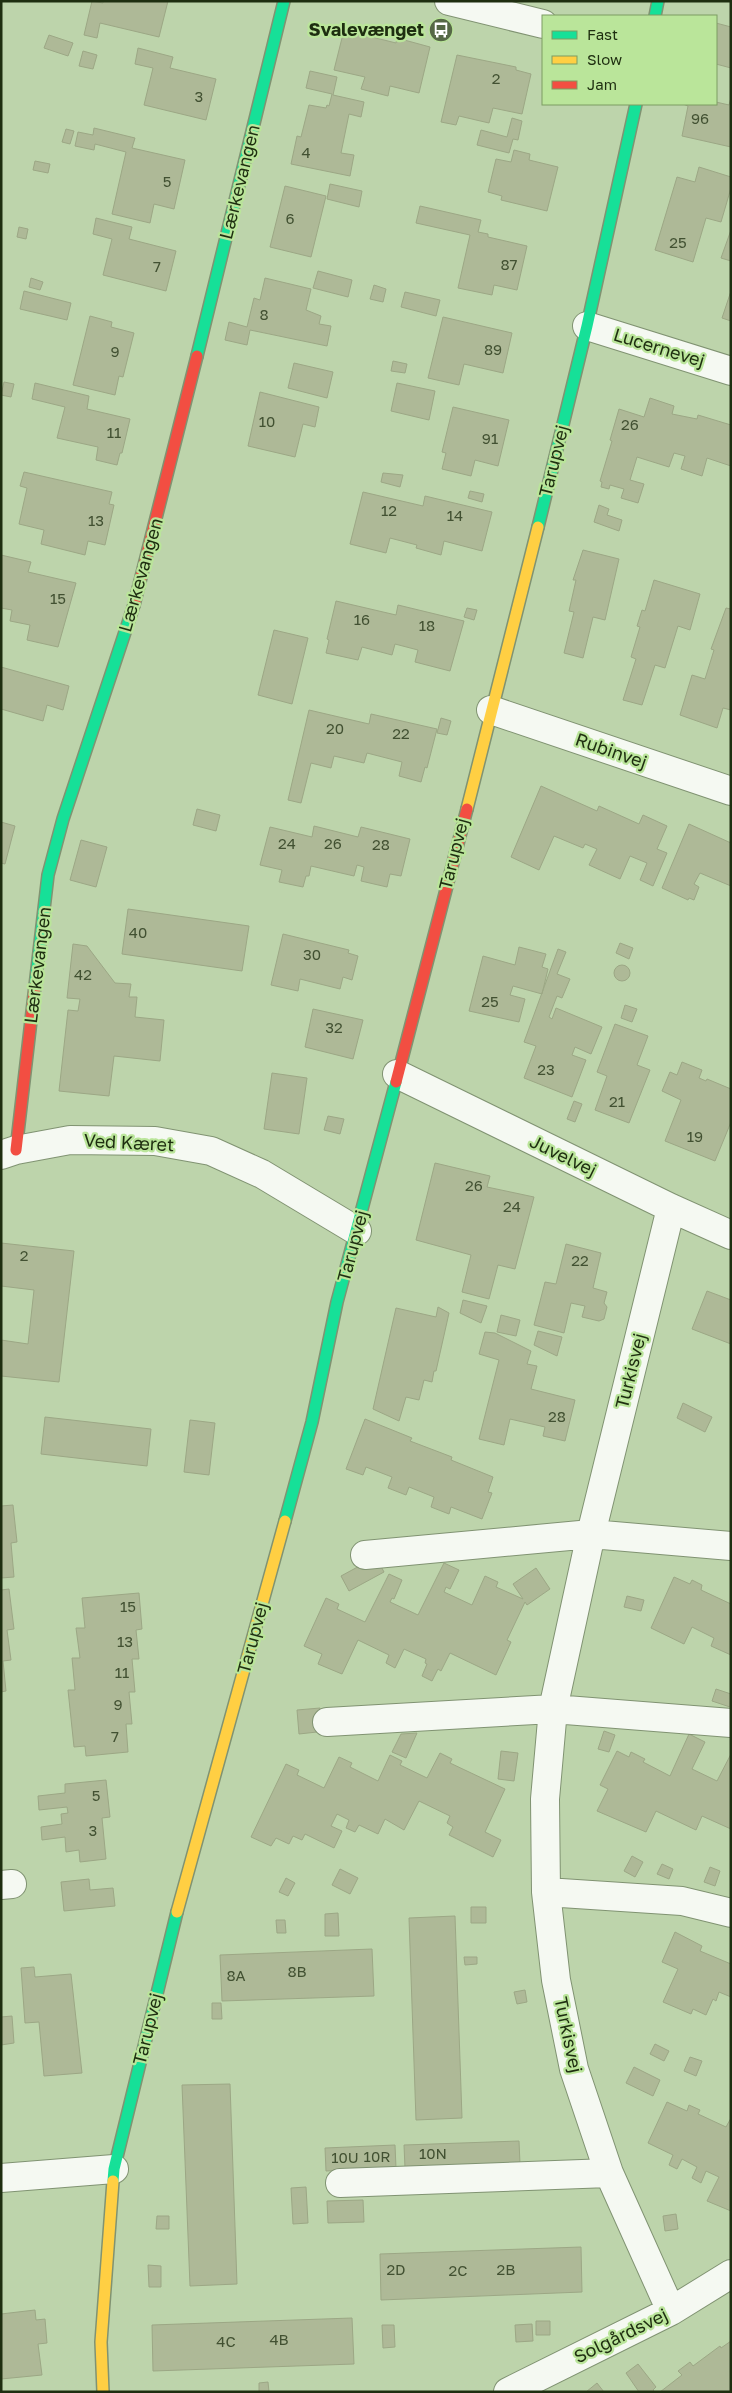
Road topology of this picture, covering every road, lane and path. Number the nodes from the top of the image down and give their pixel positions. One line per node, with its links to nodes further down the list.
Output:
1 (284, 1): 12 (street, Lærkevangen)
2 (450, 1): 5 (street)
3 (658, 1): 4 (street)
4 (655, 15)
5 (542, 24)
6 (636, 105): 7 (street, Tarupvej)
7 (587, 326): 8 (street, Lucernevej); 9 (street, Tarupvej)
8 (731, 370)
9 (491, 710): 10 (street, Rubinvej); 11 (street, Tarupvej)
10 (731, 791)
11 (397, 1074): 13 (street, Juvelvej); 14 (street, Tarupvej)
12 (9, 1153): 14 (street, Ved Kæret)
13 (671, 1208): 15 (street, Juvelvej); 16 (street, Turkisvej)
14 (357, 1231): 24 (street, Tarupvej)
15 (731, 1235)
16 (591, 1534): 17 (street); 18 (street); 19 (street, Turkisvej)
17 (731, 1546)
18 (365, 1555)
19 (552, 1709): 20 (street); 21 (street); 22 (street, Turkisvej)
20 (327, 1722)
21 (731, 1723)
22 (546, 1892): 23 (street); 25 (street, Turkisvej)
23 (731, 1913)
24 (114, 2169): 26 (street); 30 (street, Tarupvej)
25 (608, 2174): 27 (street); 29 (street, Turkisvej)
26 (1, 2178)
27 (340, 2183)
28 (731, 2274): 29 (street, Solgårdsvej)
29 (671, 2311): 31 (street, Solgårdsvej)
30 (103, 2392)
31 (508, 2392)

